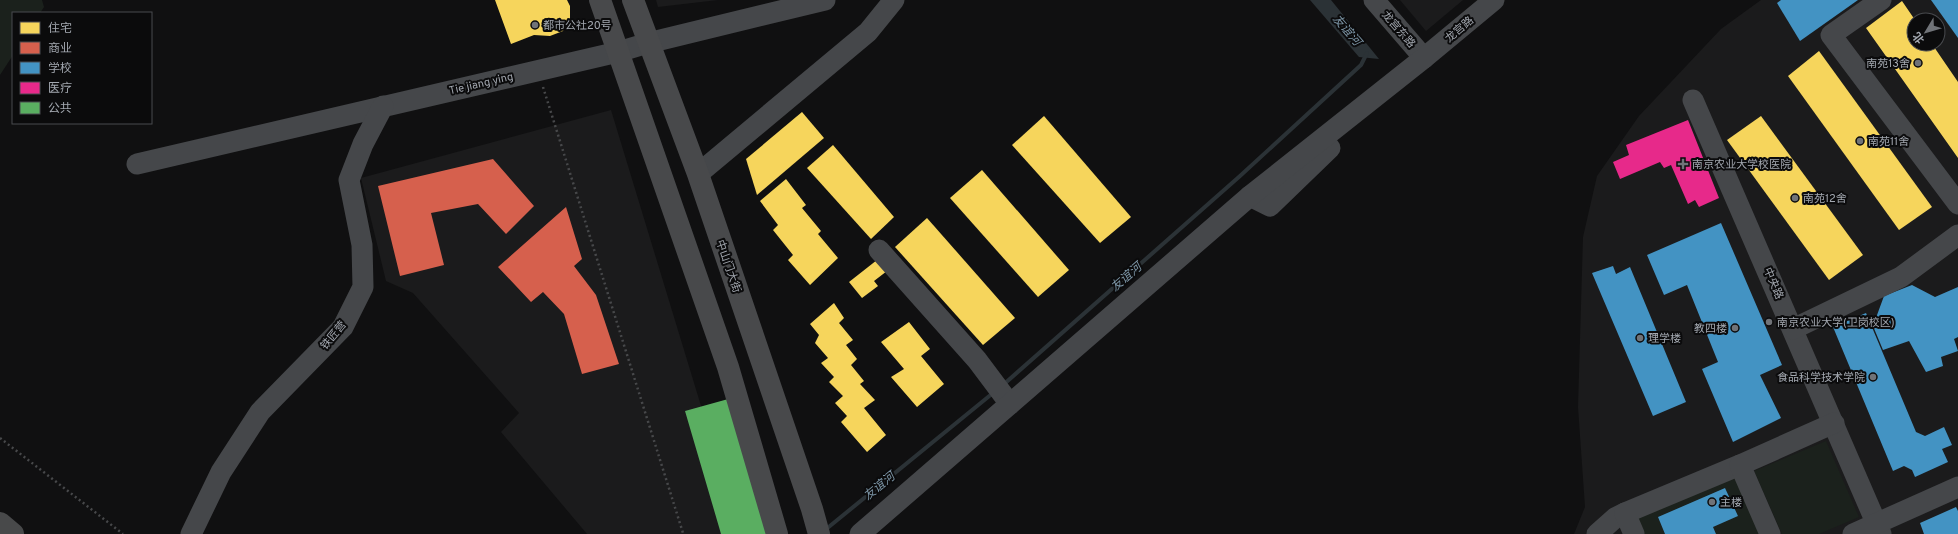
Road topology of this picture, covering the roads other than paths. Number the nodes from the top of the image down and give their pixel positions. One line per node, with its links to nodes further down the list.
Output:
1 (600, 0): 9 (main road)
2 (633, 0): 8 (main road, 中山门大街)
3 (825, 0): 8 (street, Tie jiang ying)
4 (894, 0): 14 (street)
5 (1374, 0): 10 (street, 龙宫东路)
6 (1494, 0): 10 (street, 龙宫路)
7 (1881, 0): 15 (street)
8 (648, 43): 9 (street, Tie jiang ying); 14 (main road, 中山门大街)
9 (618, 52): 12 (street, Tie jiang ying); 28 (main road)
10 (1424, 58): 19 (street, 龙宫路)
11 (1693, 100): 18 (street, 中央路)
12 (384, 106): 13 (street, Tie jiang ying); 27 (street, 铁匠营)
13 (137, 164)
14 (698, 174): 29 (main road, 中山门大街)
15 (1958, 204)
16 (1958, 235): 18 (street)
17 (879, 250): 19 (street)
18 (1793, 329): 20 (street, 中央路)
19 (1007, 400): 30 (street, 龙宫路)
20 (1834, 423): 21 (street); 25 (street, 中央路)
21 (1740, 465): 23 (street); 33 (street)
22 (1958, 487): 25 (street)
23 (1625, 513): 31 (street); 32 (street)
24 (0, 523): 26 (highway)
25 (1879, 529): 34 (street)
26 (13, 534)
27 (190, 534)
28 (777, 534)
29 (819, 534)
30 (860, 534)
31 (1597, 534)
32 (1634, 534)
33 (1770, 534)
34 (1854, 534)

